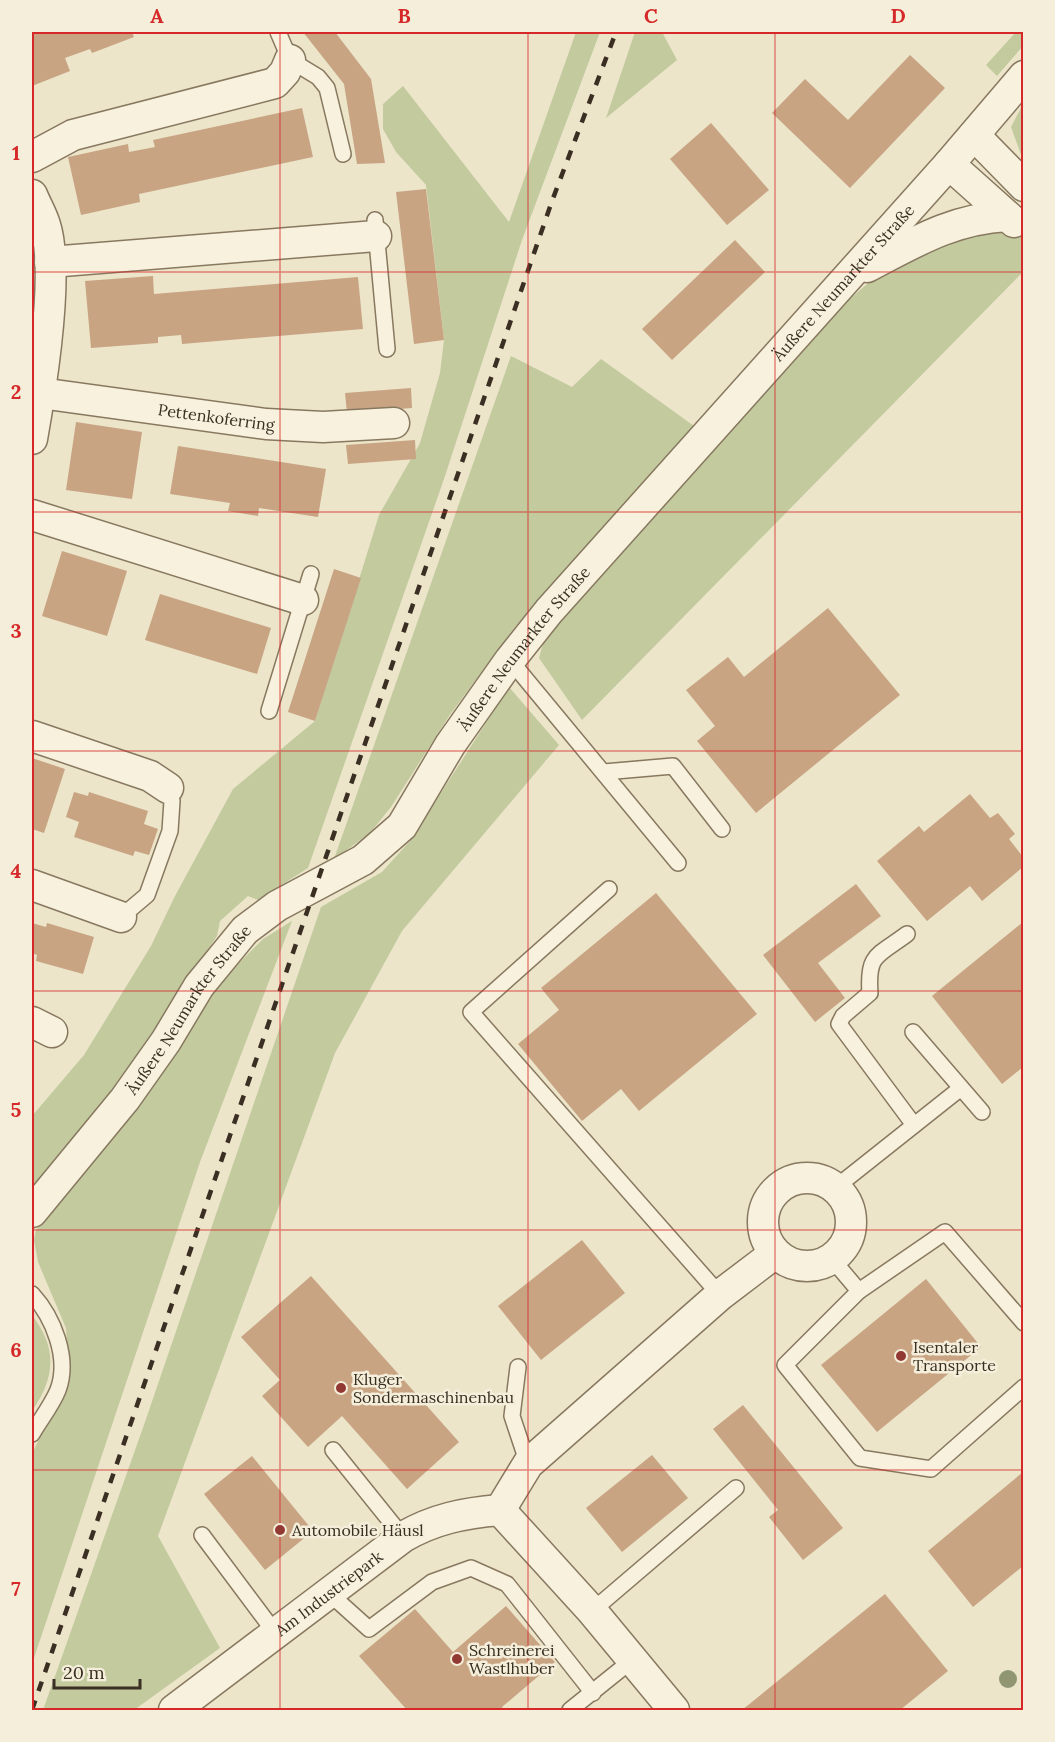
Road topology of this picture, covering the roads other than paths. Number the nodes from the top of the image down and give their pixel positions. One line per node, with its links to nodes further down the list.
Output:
1 (278, 32): 2 (lane)
2 (290, 60): 5 (lane); 6 (street)
3 (1023, 76): 4 (street, Äußere Neumarkter Straße)
4 (974, 135): 7 (street, Äußere Neumarkter Straße); 8 (street)
5 (343, 154)
6 (32, 157)
7 (949, 164): 10 (street); 13 (street, Äußere Neumarkter Straße)
8 (1023, 186)
9 (32, 195): 12 (street)
10 (1016, 223): 13 (street)
11 (375, 228): 12 (street); 14 (lane)
12 (50, 262): 15 (street)
13 (846, 279): 20 (street, Äußere Neumarkter Straße)
14 (387, 349)
15 (40, 393): 16 (street, Pettenkoferring); 17 (street)
16 (394, 423)
17 (32, 439)
18 (32, 515): 19 (street)
19 (307, 587): 21 (lane)
20 (510, 660): 23 (lane); 36 (street, Äußere Neumarkter Straße)
21 (269, 711)
22 (32, 736): 24 (street)
23 (604, 772): 25 (lane); 26 (lane)
24 (168, 788): 29 (lane)
25 (722, 829)
26 (678, 863)
27 (32, 885): 29 (street)
28 (609, 889): 41 (lane)
29 (121, 917)
30 (908, 934): 34 (lane)
31 (913, 1032): 32 (lane)
32 (961, 1088): 33 (lane); 34 (lane)
33 (982, 1112)
34 (914, 1125): 35 (lane)
35 (835, 1188): 37 (street); 38 (street)
36 (32, 1212)
37 (774, 1254): 38 (street); 41 (street)
38 (832, 1260): 39 (lane)
39 (859, 1292): 42 (lane); 44 (lane)
40 (32, 1294): 45 (lane)
41 (720, 1295): 47 (street)
42 (1023, 1323)
43 (518, 1367): 47 (lane)
44 (1023, 1387)
45 (32, 1434)
46 (333, 1450): 51 (lane)
47 (528, 1464): 49 (street)
48 (736, 1488): 53 (lane)
49 (500, 1510): 51 (street, Am Industriepark); 53 (street)
50 (202, 1535): 54 (lane)
51 (403, 1537): 52 (street, Am Industriepark)
52 (330, 1594): 54 (street, Am Industriepark); 56 (lane)
53 (592, 1611): 55 (street)
54 (276, 1634): 57 (street, Am Industriepark)
55 (632, 1661): 56 (lane); 59 (street)
56 (593, 1693): 58 (lane)
57 (174, 1710)
58 (570, 1710)
59 (674, 1710)

